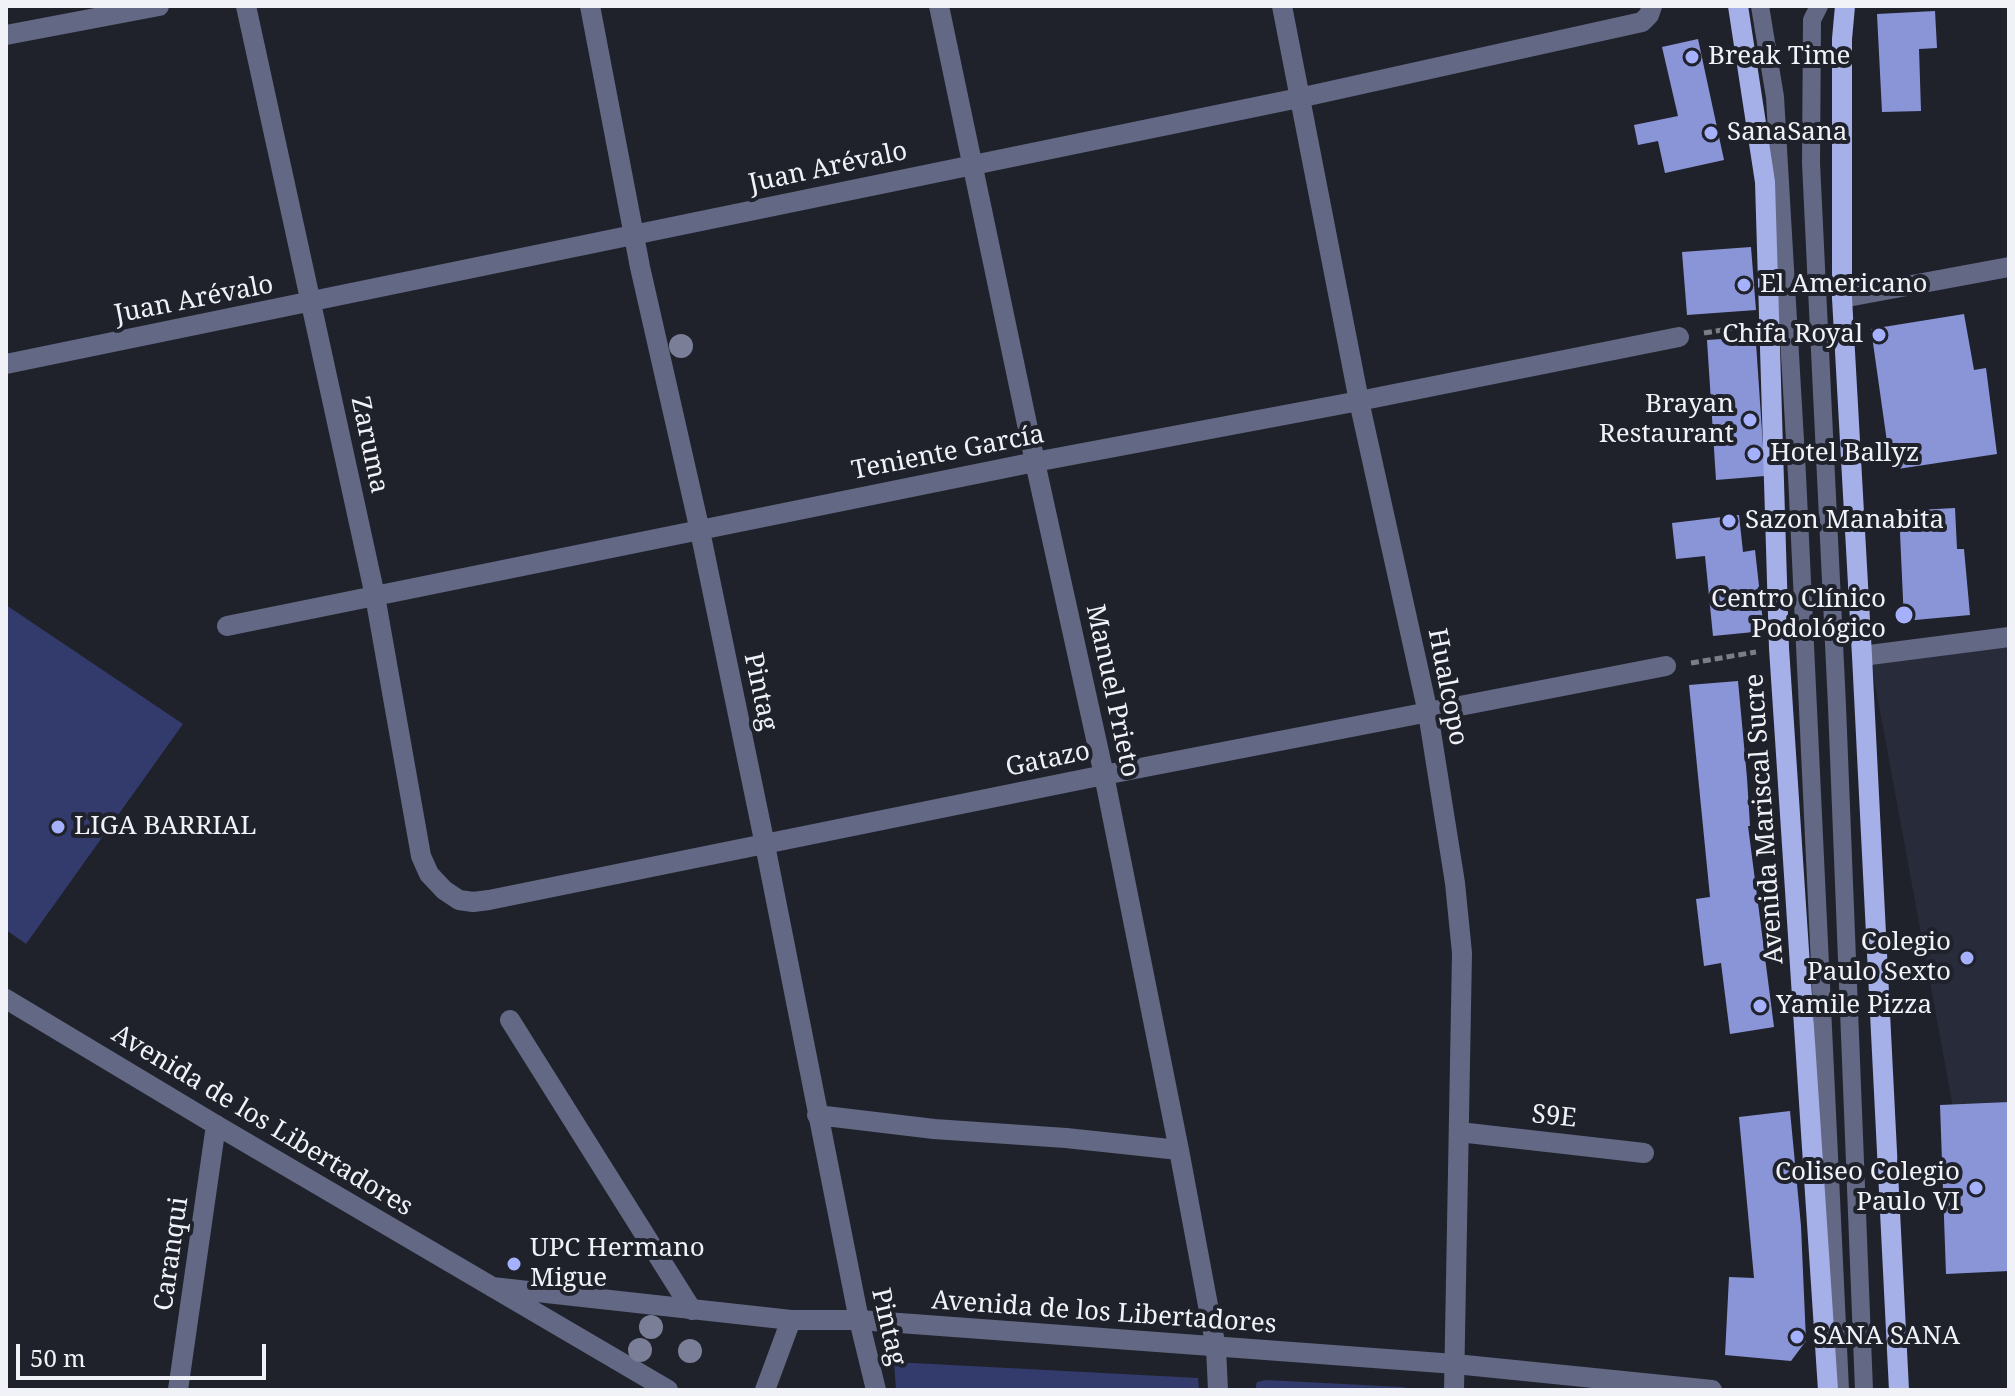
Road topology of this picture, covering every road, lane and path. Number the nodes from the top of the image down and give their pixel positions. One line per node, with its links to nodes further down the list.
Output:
1 (159, 6): 11 (street)
2 (246, 6): 17 (street, Zaruma)
3 (590, 6): 14 (street, Pintag)
4 (939, 6): 13 (street, Manuel Prieto)
5 (1282, 6): 12 (street, Hualcopo)
6 (1652, 6): 12 (street, Juan Arévalo)
7 (1738, 6): 18 (main road, Avenida Mariscal Sucre)
8 (1760, 6): 55 (lane)
9 (1819, 6): 56 (lane)
10 (1845, 6): 16 (main road)
11 (6, 35)
12 (1299, 98): 13 (street, Juan Arévalo); 21 (street, Hualcopo)
13 (973, 164): 14 (street, Juan Arévalo); 22 (street, Manuel Prieto)
14 (634, 235): 17 (street, Juan Arévalo); 23 (street, Pintag)
15 (2009, 267): 16 (street)
16 (1842, 298): 28 (main road)
17 (311, 302): 20 (street, Juan Arévalo); 24 (street, Zaruma)
18 (1769, 323): 19 (path); 27 (main road, Avenida Mariscal Sucre)
19 (1679, 337): 21 (street, Teniente García)
20 (6, 364)
21 (1359, 401): 22 (street, Teniente García); 30 (street, Hualcopo)
22 (1035, 462): 23 (street, Teniente García); 31 (street, Manuel Prieto)
23 (700, 531): 24 (street, Teniente García); 32 (street, Pintag)
24 (375, 596): 25 (street, Teniente García); 33 (street, Zaruma)
25 (227, 626)
26 (2009, 637): 28 (street)
27 (1779, 648): 29 (path); 54 (main road, Avenida Mariscal Sucre)
28 (1862, 656): 57 (main road)
29 (1666, 666): 30 (street, Gatazo)
30 (1428, 713): 31 (street, Gatazo); 38 (street, Hualcopo)
31 (1104, 775): 32 (street, Gatazo); 39 (street, Manuel Prieto)
32 (765, 845): 33 (street, Gatazo); 36 (street, Pintag)
33 (444, 890)
34 (6, 999): 37 (street, Avenida de los Libertadores)
35 (510, 1020): 42 (street)
36 (817, 1115): 39 (street); 44 (street, Pintag)
37 (216, 1125): 41 (street, Avenida de los Libertadores); 47 (street, Caranqui)
38 (1459, 1132): 40 (street, S9E); 46 (street, Hualcopo)
39 (1179, 1150): 45 (street, Manuel Prieto)
40 (1644, 1153)
41 (492, 1287): 42 (street, Avenida de los Libertadores); 48 (street, Avenida de los Libertadores)
42 (692, 1310): 43 (street, Avenida de los Libertadores)
43 (791, 1320): 44 (street, Avenida de los Libertadores); 49 (street)
44 (859, 1320): 45 (street, Avenida de los Libertadores); 50 (street, Pintag)
45 (1216, 1348): 46 (street, Avenida de los Libertadores); 51 (street, Manuel Prieto)
46 (1455, 1364): 52 (street, Hualcopo); 53 (street, Avenida de los Libertadores)
47 (178, 1390)
48 (668, 1390)
49 (765, 1390)
50 (876, 1390)
51 (1218, 1390)
52 (1454, 1390)
53 (1712, 1390)
54 (1828, 1390)
55 (1840, 1390)
56 (1864, 1390)
57 (1899, 1390)

